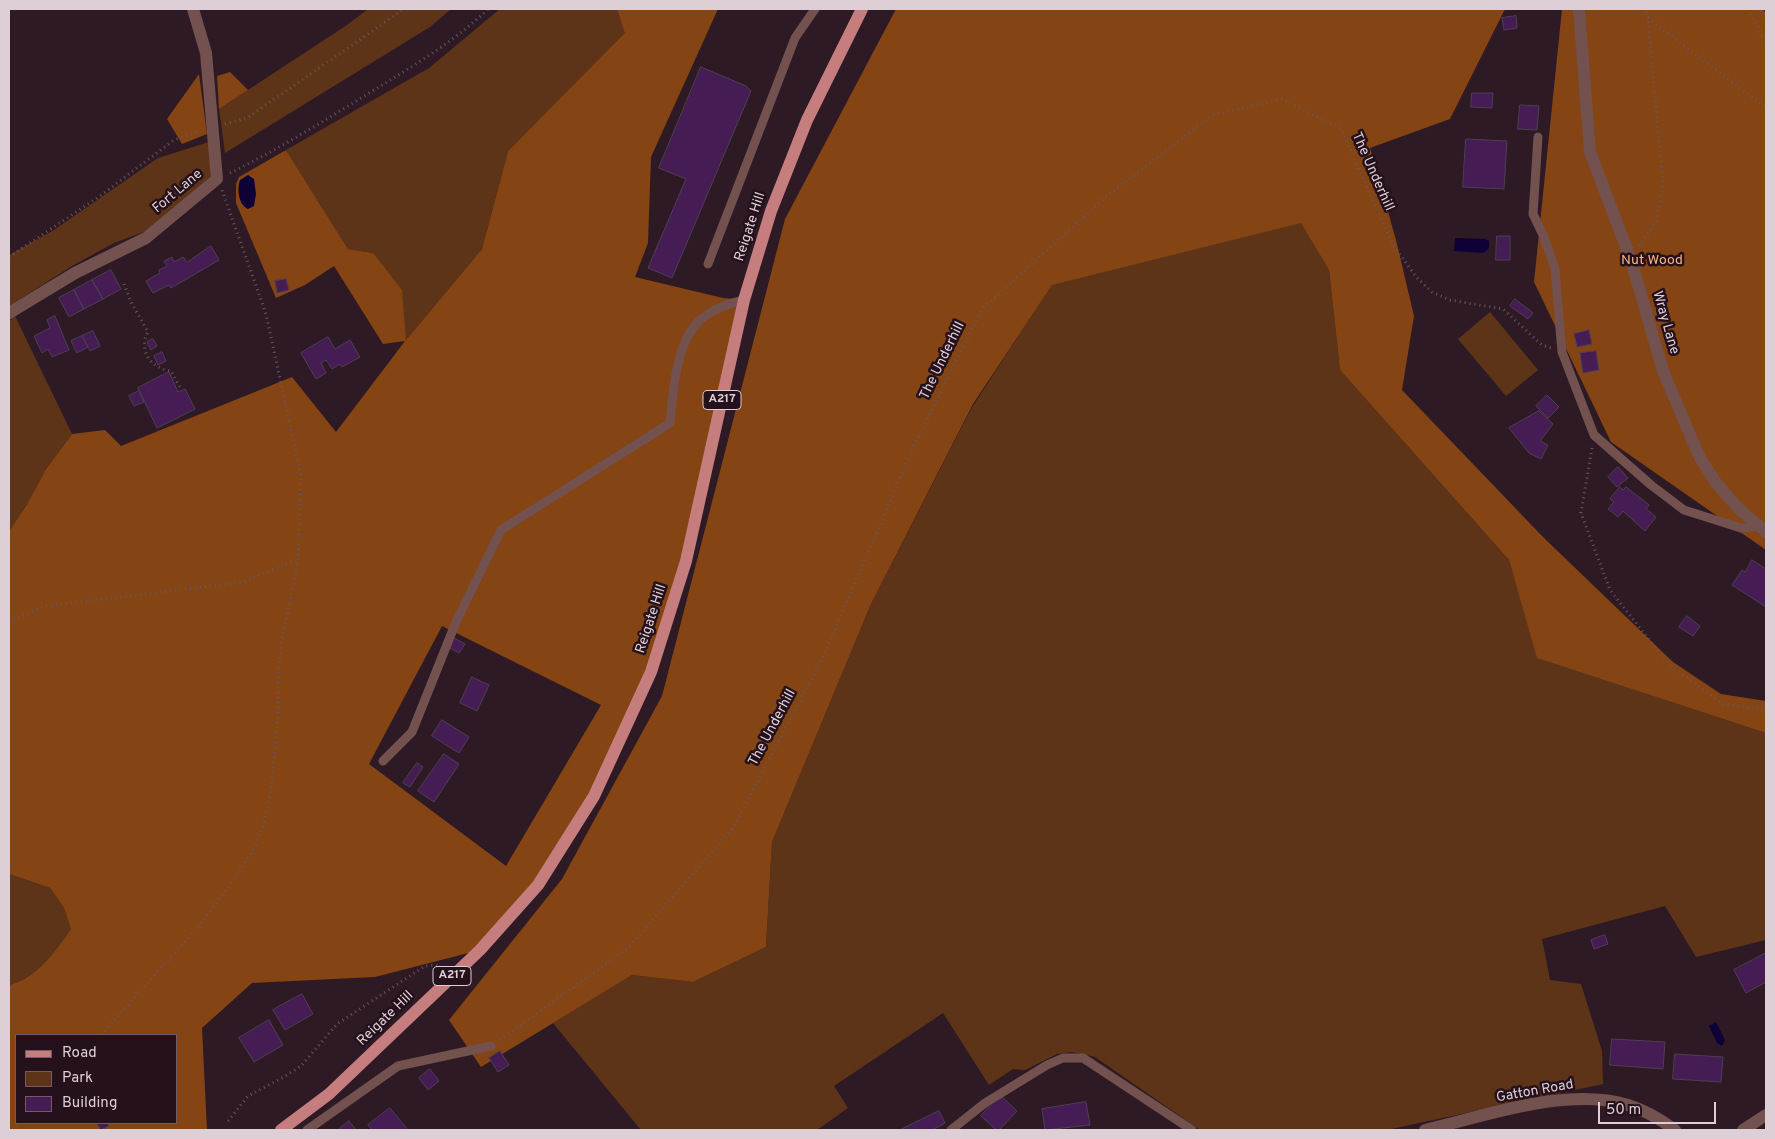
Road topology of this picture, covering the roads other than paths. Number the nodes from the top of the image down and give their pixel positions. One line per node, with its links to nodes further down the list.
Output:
1 (193, 9): 8 (street, Fort Lane)
2 (815, 9): 6 (lane)
3 (862, 9): 7 (main road, Reigate Hill / A217)
4 (1579, 9): 9 (street, Wray Lane)
5 (1538, 137): 9 (lane)
6 (708, 264)
7 (744, 300): 10 (lane); 13 (main road, Reigate Hill / A217)
8 (9, 313)
9 (1762, 529)
10 (382, 761)
11 (491, 1046): 14 (lane)
12 (1766, 1115): 19 (street)
13 (284, 1130)
14 (307, 1130)
15 (951, 1130): 16 (lane)
16 (1192, 1130)
17 (1425, 1130): 18 (street, Gatton Road)
18 (1675, 1130)
19 (1743, 1130)

